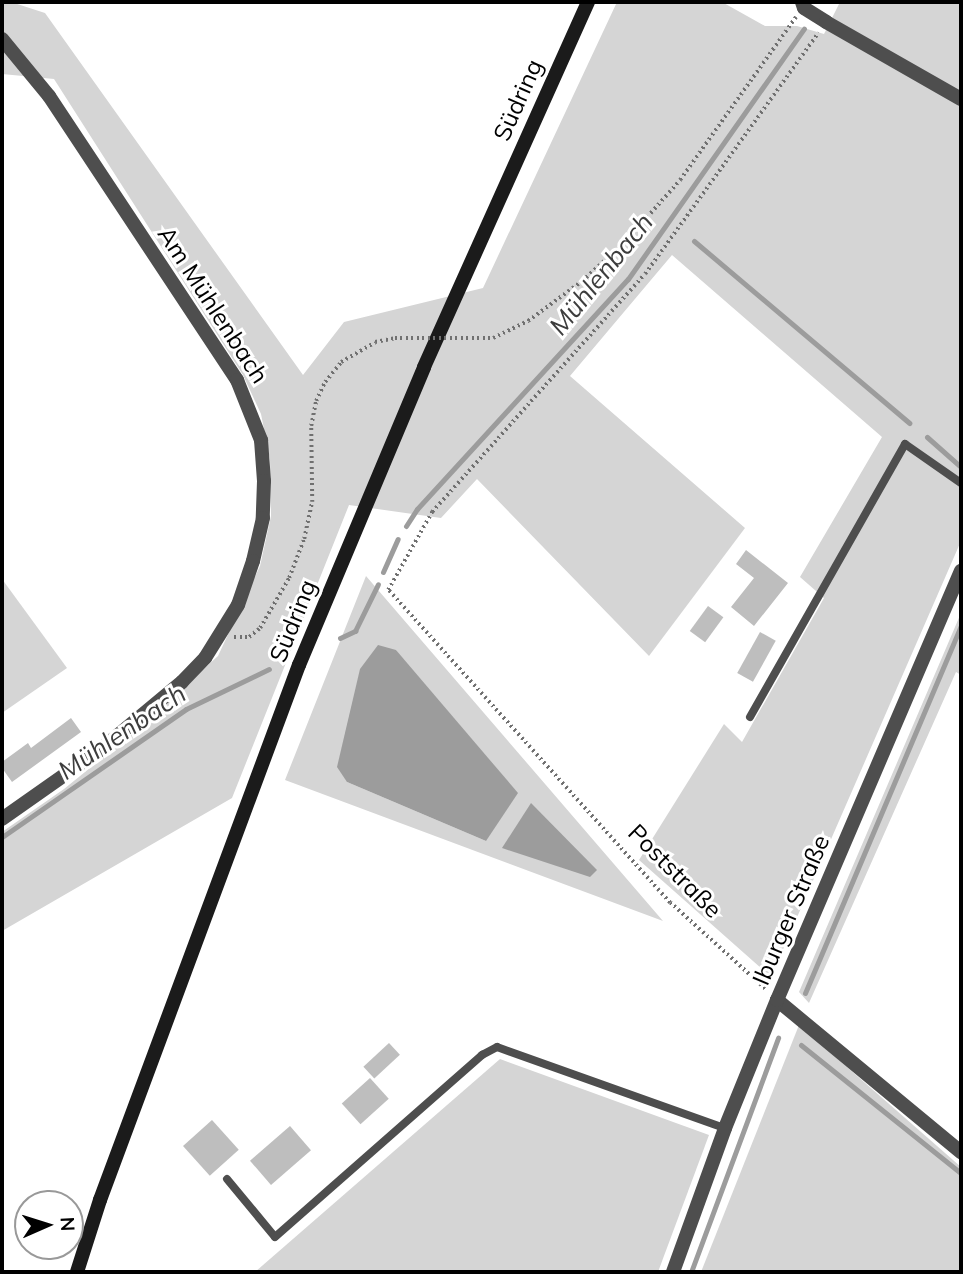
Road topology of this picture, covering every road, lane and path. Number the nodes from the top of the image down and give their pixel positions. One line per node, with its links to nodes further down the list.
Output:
1 (588, 2): 15 (main road, Südring)
2 (803, 5): 3 (street); 8 (path, bridge)
3 (826, 22): 5 (street); 11 (path, Poststraße)
4 (2, 39): 8 (street, Am Mühlenbach)
5 (961, 99)
6 (961, 483): 9 (lane)
7 (961, 571): 11 (street, Iburger Straße)
8 (221, 634): 10 (street, Am Mühlenbach)
9 (750, 717)
10 (2, 819)
11 (777, 1000): 12 (street, Iburger Straße); 13 (street)
12 (725, 1128): 14 (lane); 16 (street, Iburger Straße)
13 (961, 1152)
14 (227, 1179)
15 (77, 1272)
16 (673, 1272)

